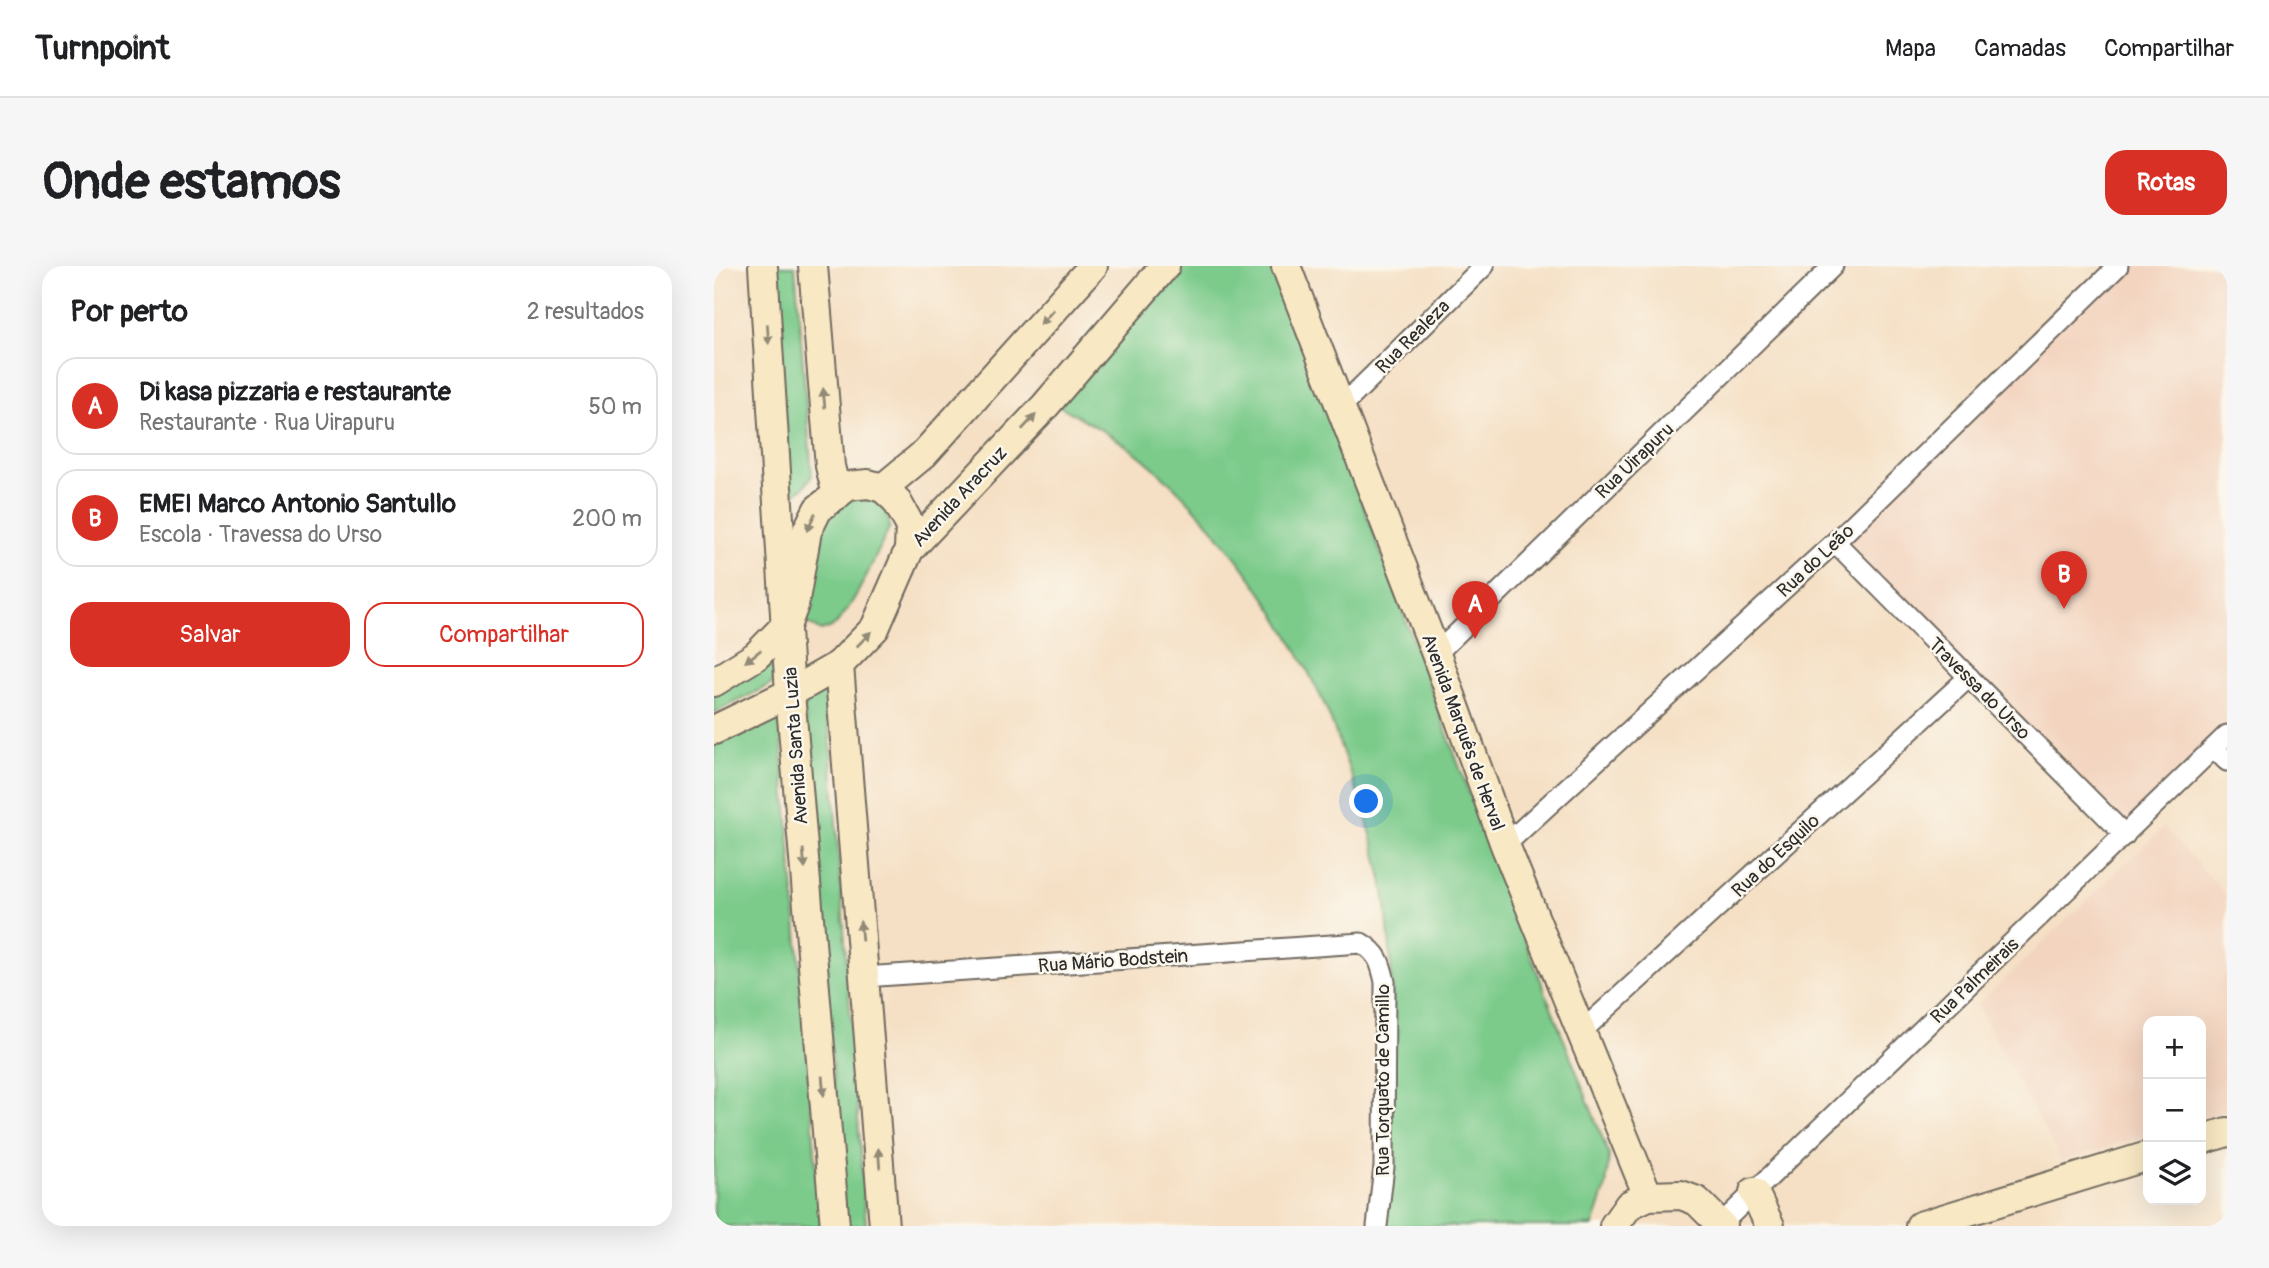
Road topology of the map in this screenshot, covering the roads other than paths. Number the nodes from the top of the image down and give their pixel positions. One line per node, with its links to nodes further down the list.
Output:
1 (763, 266): 14 (street, Avenida Santa Luzia, one-way to 14)
2 (813, 266): 11 (street, one-way to 2)
3 (1093, 266): 10 (street, one-way to 10)
4 (1166, 266): 13 (street, Avenida Aracruz, one-way to 4)
5 (1286, 266): 9 (street, Avenida Marquês de Herval)
6 (1484, 266): 9 (street, Rua Realeza)
7 (1832, 266): 15 (street, Rua Uirapuru)
8 (2118, 266): 12 (street, Rua do Leão)
9 (1341, 407): 15 (street, Avenida Marquês de Herval)
10 (883, 488): 11 (street); 13 (street)
11 (837, 495): 14 (street, one-way to 14)
12 (1835, 542): 17 (street, Travessa do Urso); 23 (street, Rua do Leão)
13 (908, 550): 16 (street, Avenida Aracruz, one-way to 13)
14 (787, 624): 18 (street, one-way to 18); 19 (street, Avenida Santa Luzia)
15 (1436, 654): 23 (street, Avenida Marquês de Herval)
16 (839, 665): 19 (street, Avenida Aracruz); 25 (street, one-way to 16)
17 (1969, 677): 22 (street, Travessa do Urso); 26 (street, Rua do Esquilo)
18 (714, 682)
19 (790, 693): 20 (street, Avenida Aracruz); 33 (street, Avenida Santa Luzia, one-way to 33)
20 (714, 730)
21 (2223, 748): 22 (street, Rua Palmeirais)
22 (2124, 835): 30 (street, Rua Palmeirais)
23 (1505, 845): 26 (street, Avenida Marquês de Herval)
24 (1361, 943): 25 (street, Rua Mário Bodstein); 35 (street, Rua Torquato de Camillo)
25 (864, 977): 34 (street, one-way to 25)
26 (1581, 1032): 31 (street, Avenida Marquês de Herval)
27 (2227, 1132): 28 (street)
28 (2206, 1138)
29 (2143, 1158): 38 (street)
30 (1754, 1192): 32 (street, Rua Palmeirais); 37 (street)
31 (1648, 1196): 32 (street); 36 (street)
32 (1721, 1225)
33 (835, 1226)
34 (884, 1226)
35 (1377, 1226)
36 (1614, 1226)
37 (1770, 1226)
38 (1920, 1226)

